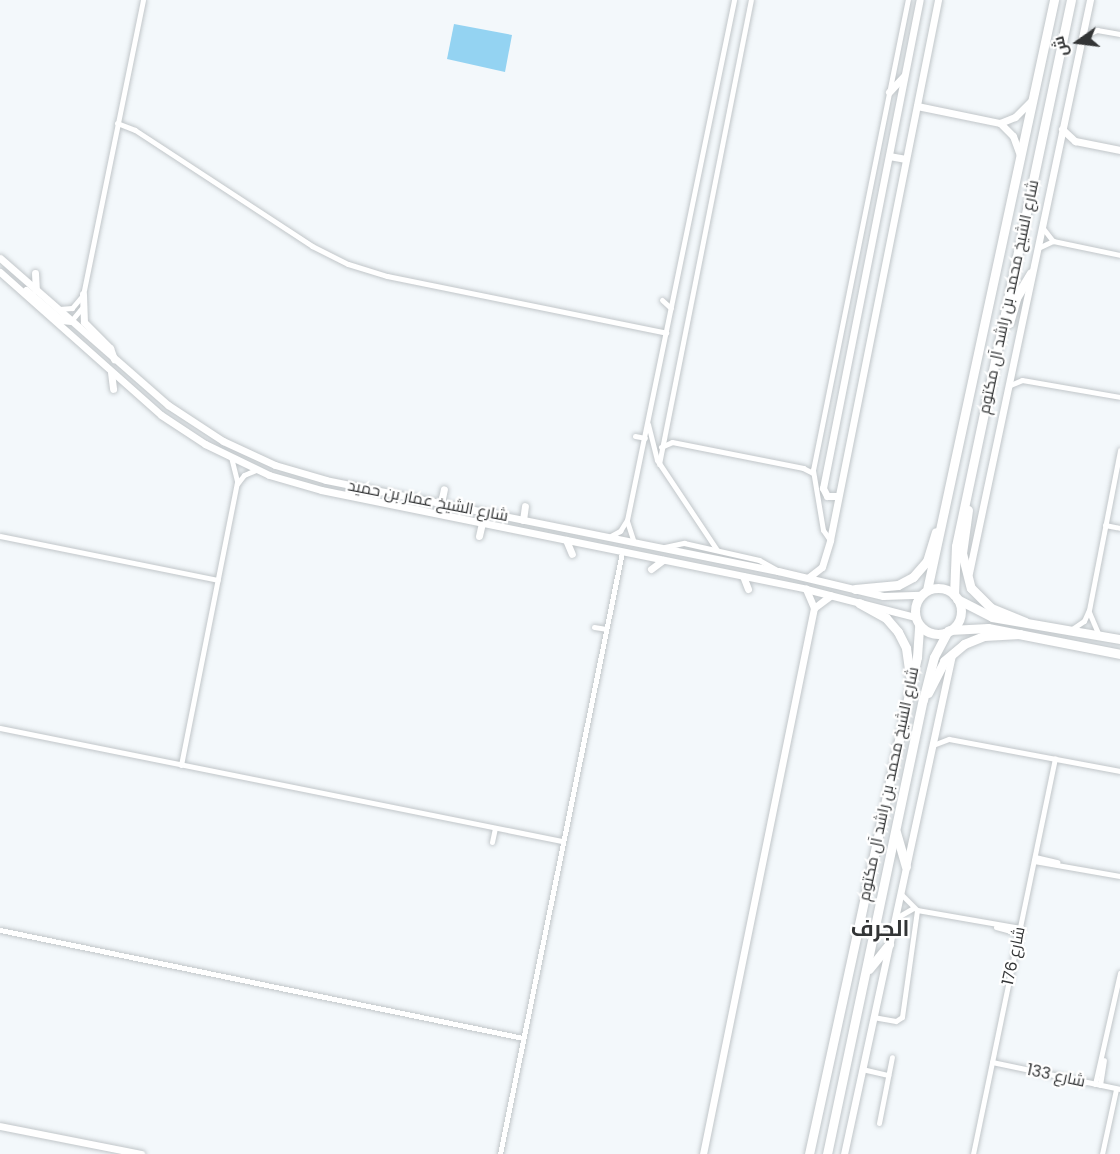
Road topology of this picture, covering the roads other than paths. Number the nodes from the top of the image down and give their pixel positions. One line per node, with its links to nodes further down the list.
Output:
1 (143, 0): 18 (street)
2 (734, 0): 39 (street)
3 (751, 0): 54 (street)
4 (908, 0): 15 (street)
5 (920, 0): 14 (street)
6 (938, 0): 17 (street)
7 (1054, 0): 16 (main road, شارع الشيخ محمد بن راشد آل مكتوم)
8 (1071, 0): 43 (main road, شارع الشيخ محمد بن راشد آل مكتوم)
9 (1090, 0): 10 (street)
10 (1086, 17): 11 (street); 13 (street)
11 (1096, 30): 12 (street); 13 (street)
12 (1120, 34)
13 (1082, 37): 20 (street)
14 (906, 74): 15 (street); 24 (street)
15 (889, 92): 59 (street)
16 (1036, 92): 19 (street); 26 (main road, شارع الشيخ محمد بن راشد آل مكتوم)
17 (917, 106): 19 (street); 25 (street)
18 (117, 123): 37 (street); 42 (street)
19 (1000, 123): 26 (street)
20 (1062, 129): 21 (street); 22 (street)
21 (1075, 141): 22 (street); 23 (street)
22 (1058, 148): 27 (street)
23 (1120, 150)
24 (889, 156): 25 (street); 62 (street)
25 (906, 159): 62 (street)
26 (1022, 161): 64 (main road, شارع الشيخ محمد بن راشد آل مكتوم)
27 (1042, 227): 28 (street); 29 (street)
28 (1053, 241): 29 (street); 30 (street)
29 (1037, 248): 34 (street)
30 (1120, 255)
31 (0, 258): 36 (street, شارع الشيخ عمار بن حميد)
32 (0, 272): 35 (street, شارع الشيخ عمار بن حميد)
33 (35, 273): 36 (street)
34 (1032, 273): 43 (main road); 45 (street)
35 (13, 284): 41 (street); 46 (street, شارع الشيخ عمار بن حميد)
36 (36, 290): 40 (street, شارع الشيخ عمار بن حميد)
37 (83, 294): 40 (street); 41 (street); 44 (street)
38 (662, 300): 39 (street)
39 (671, 308): 42 (street)
40 (57, 309): 41 (street, شارع الشيخ عمار بن حميد)
41 (71, 321): 44 (street, شارع الشيخ عمار بن حميد)
42 (666, 333): 51 (street)
43 (1000, 338): 65 (main road, شارع الشيخ محمد بن راشد آل مكتوم)
44 (114, 359): 63 (street, شارع الشيخ عمار بن حميد)
45 (1011, 368): 47 (street); 48 (street)
46 (111, 372): 49 (street); 56 (street, شارع الشيخ عمار بن حميد)
47 (1022, 380): 48 (street); 50 (street)
48 (1007, 387): 89 (street)
49 (113, 389)
50 (1120, 398)
51 (648, 424): 53 (street); 57 (street)
52 (635, 435): 53 (street)
53 (645, 438): 68 (street)
54 (660, 447): 57 (street); 59 (street)
55 (1120, 450): 70 (street)
56 (231, 458): 58 (street, شارع الشيخ عمار بن حميد); 60 (street)
57 (659, 464): 79 (street)
58 (256, 470): 60 (street); 69 (street, شارع الشيخ عمار بن حميد)
59 (813, 473): 76 (street)
60 (237, 486): 88 (street)
61 (444, 489): 63 (street)
62 (836, 496): 76 (street)
63 (441, 503): 67 (street, شارع الشيخ عمار بن حميد)
64 (947, 505): 93 (main road); 94 (main road, شارع الشيخ محمد بن راشد آل مكتوم)
65 (966, 505): 89 (main road); 96 (main road, شارع الشيخ محمد بن راشد آل مكتوم)
66 (525, 506): 67 (street)
67 (523, 520): 74 (street, شارع الشيخ عمار بن حميد)
68 (627, 520): 74 (street); 77 (street)
69 (482, 523): 73 (street); 75 (street, شارع الشيخ عمار بن حميد)
70 (1106, 525): 71 (street); 99 (street)
71 (1120, 528)
72 (0, 536): 88 (street)
73 (479, 536)
74 (608, 537): 77 (street, شارع الشيخ عمار بن حميد)
75 (566, 540): 80 (street, شارع الشيخ عمار بن حميد); 81 (street)
76 (830, 540): 83 (street)
77 (634, 542): 78 (street, شارع الشيخ عمار بن حميد)
78 (660, 548): 79 (street); 85 (street, شارع الشيخ عمار بن حميد)
79 (717, 550): 85 (street)
80 (622, 552): 82 (street, شارع الشيخ عمار بن حميد); 103 (street)
81 (572, 554)
82 (663, 560): 84 (street); 86 (street, شارع الشيخ عمار بن حميد)
83 (824, 564): 87 (street); 90 (street)
84 (651, 569)
85 (778, 571): 87 (street, شارع الشيخ عمار بن حميد)
86 (743, 576): 91 (street); 92 (street, شارع الشيخ عمار بن حميد)
87 (806, 577): 90 (street, شارع الشيخ عمار بن حميد)
88 (218, 580): 118 (street)
89 (968, 581): 101 (main road)
90 (832, 582): 93 (street, شارع الشيخ عمار بن حميد)
91 (748, 589)
92 (806, 589): 95 (street, شارع الشيخ عمار بن حميد); 98 (street)
93 (855, 589): 94 (street, شارع الشيخ عمار بن حميد)
94 (924, 592): 96 (main road); 100 (main road)
95 (831, 594): 97 (street, شارع الشيخ عمار بن حميد); 98 (street)
96 (956, 597): 101 (main road); 105 (main road)
97 (859, 603): 100 (street, شارع الشيخ عمار بن حميد); 111 (main road)
98 (814, 608): 149 (street)
99 (1089, 610): 104 (street); 107 (street)
100 (917, 621): 105 (main road); 111 (main road, شارع الشيخ محمد بن راشد آل مكتوم)
101 (1025, 622): 104 (main road)
102 (594, 627): 103 (street)
103 (606, 629): 122 (street)
104 (1072, 629): 107 (main road)
105 (949, 631): 106 (main road); 112 (main road, شارع الشيخ محمد بن راشد آل مكتوم)
106 (1020, 634): 109 (main road); 110 (main road)
107 (1099, 635): 108 (main road)
108 (1120, 639)
109 (954, 650): 112 (main road); 113 (street)
110 (1120, 654)
111 (910, 685): 150 (main road, شارع الشيخ محمد بن راشد آل مكتوم)
112 (923, 700): 121 (main road, شارع الشيخ محمد بن راشد آل مكتوم)
113 (937, 726): 115 (street); 116 (street)
114 (0, 728): 118 (street)
115 (949, 739): 116 (street); 117 (street)
116 (933, 745): 125 (street)
117 (1055, 758): 119 (street); 124 (street, شارع 176)
118 (181, 765): 120 (street)
119 (1120, 771)
120 (495, 828): 122 (street); 123 (street)
121 (896, 830): 125 (main road); 133 (main road, شارع الشيخ محمد بن راشد آل مكتوم)
122 (562, 841): 136 (street)
123 (492, 842)
124 (1034, 859): 126 (street); 130 (street, شارع 176)
125 (906, 867): 127 (street)
126 (1120, 876)
127 (901, 894): 128 (street); 129 (street)
128 (915, 909): 129 (street); 130 (street); 135 (street)
129 (896, 918): 132 (street)
130 (1020, 930): 138 (street, شارع 176)
131 (0, 932): 136 (street)
132 (889, 944): 133 (main road); 135 (street)
133 (867, 970): 146 (main road, شارع الشيخ محمد بن راشد آل مكتوم)
134 (1120, 973): 141 (street)
135 (873, 1017): 139 (street)
136 (523, 1038): 148 (street)
137 (892, 1057): 140 (street)
138 (992, 1062): 141 (street, شارع 133); 152 (street, شارع 176)
139 (862, 1069): 140 (street); 151 (street)
140 (888, 1075): 143 (street)
141 (1098, 1085): 142 (street, شارع 133)
142 (1118, 1089): 153 (street)
143 (879, 1123)
144 (0, 1126): 145 (street)
145 (107, 1151): 147 (street)
146 (828, 1151)
147 (141, 1154)
148 (500, 1154)
149 (703, 1154)
150 (809, 1154)
151 (844, 1154)
152 (974, 1154)
153 (1102, 1154)

